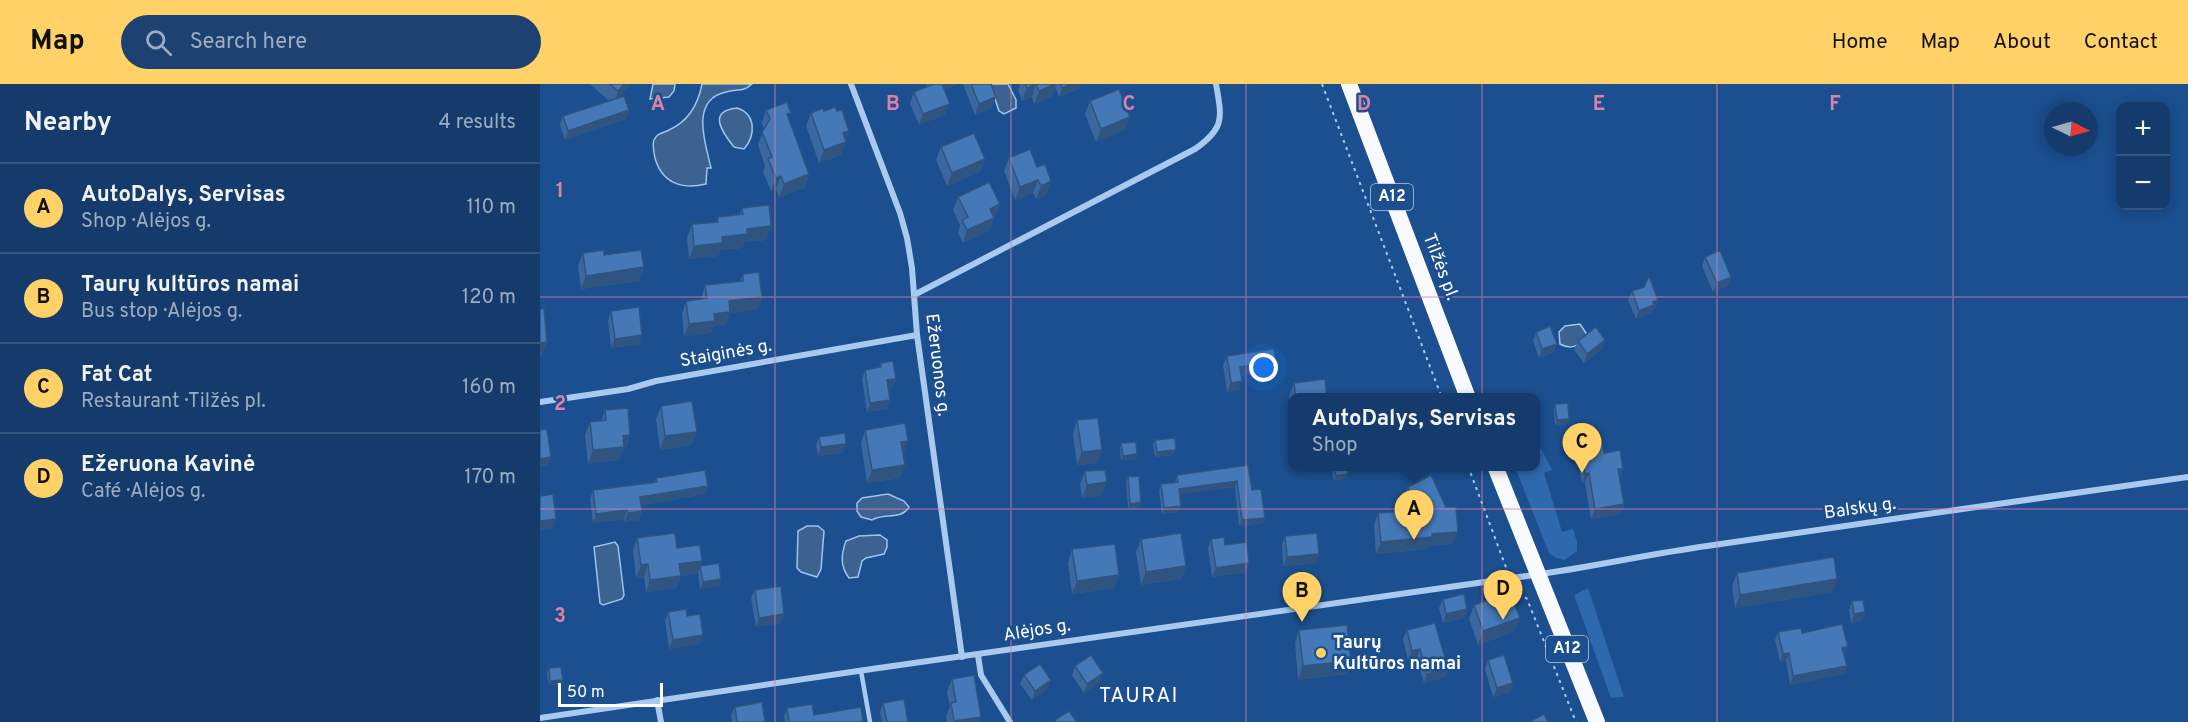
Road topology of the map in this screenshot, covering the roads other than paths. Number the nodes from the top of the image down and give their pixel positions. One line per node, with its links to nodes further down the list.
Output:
1 (851, 84): 4 (street, Ežeruonos g.)
2 (1216, 84): 4 (street)
3 (1349, 84): 6 (highway, Tilžės pl. / A12)
4 (914, 295): 5 (street, Ežeruonos g.)
5 (917, 335): 7 (street, Staiginės g.); 12 (street, Ežeruonos g.)
6 (1466, 393)
7 (540, 402)
8 (1497, 471): 10 (highway, A12)
9 (2188, 477): 10 (street, Balskų g.)
10 (1538, 575): 11 (street, Alėjos g.); 19 (highway, A12)
11 (978, 655): 12 (street, Alėjos g.); 18 (street)
12 (962, 657): 13 (street, Alėjos g.)
13 (861, 671): 14 (street, Alėjos g.); 17 (lane)
14 (657, 700): 15 (street, Alėjos g.); 16 (street)
15 (540, 718)
16 (661, 722)
17 (870, 722)
18 (1010, 722)
19 (1597, 722)

